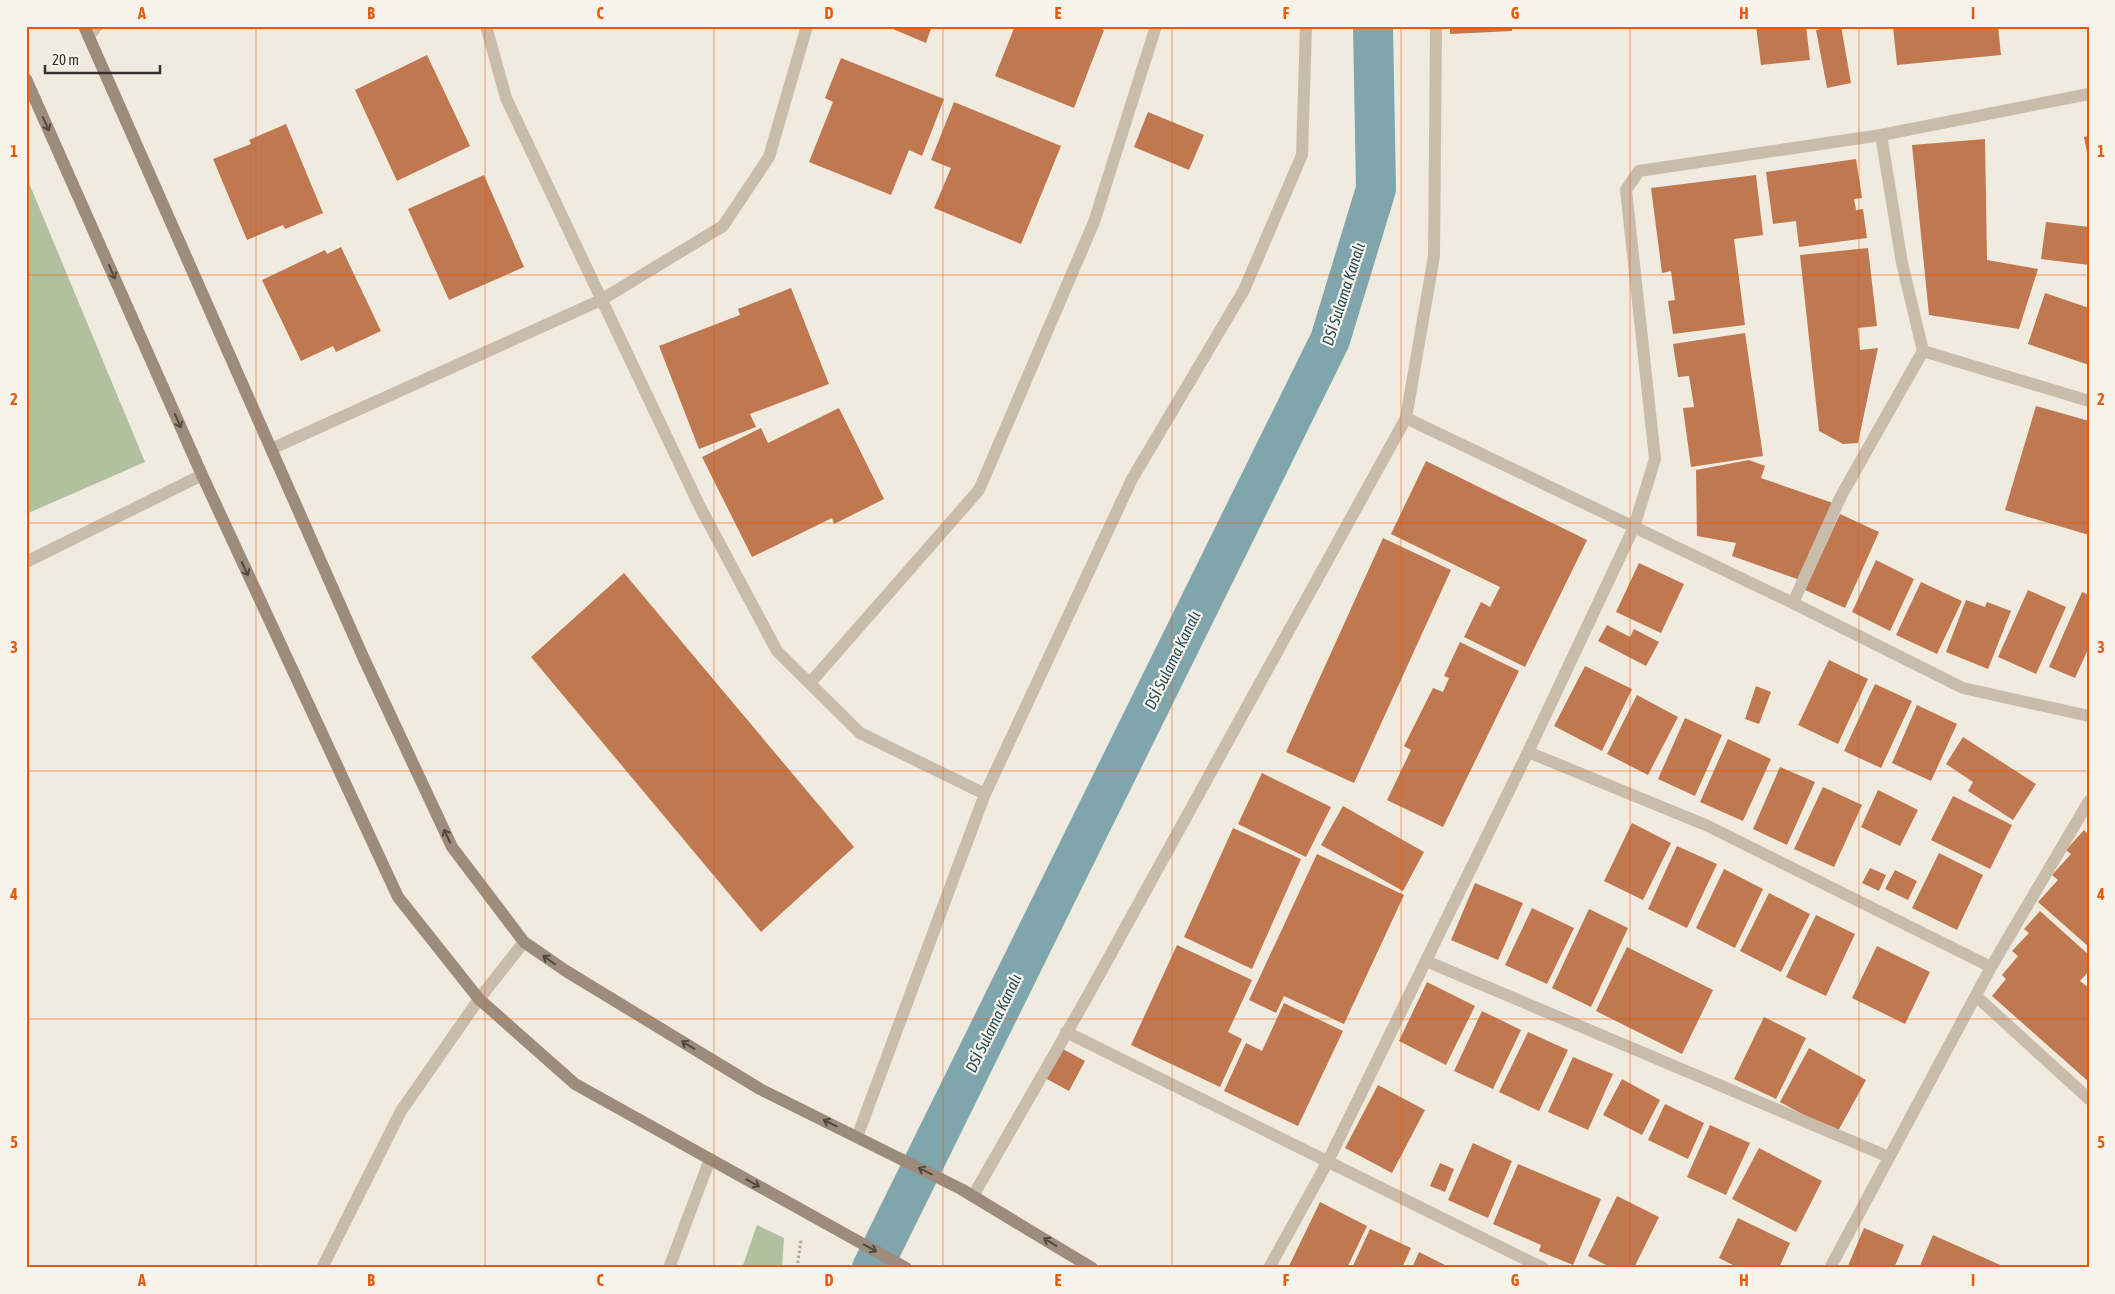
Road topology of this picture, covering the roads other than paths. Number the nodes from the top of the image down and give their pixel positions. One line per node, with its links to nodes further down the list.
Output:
1 (486, 26): 10 (street)
2 (807, 26): 10 (street)
3 (1156, 26): 19 (street)
4 (1306, 26): 22 (street)
5 (1436, 26): 13 (street)
6 (90, 29): 14 (main road)
7 (26, 79): 15 (main road, one-way to 15)
8 (2089, 94): 9 (street)
9 (1881, 135): 11 (street); 16 (street)
10 (601, 300): 14 (street); 19 (street)
11 (1922, 351): 12 (street); 18 (street)
12 (2089, 401)
13 (1406, 418): 16 (street); 29 (street)
14 (272, 449): 24 (main road, one-way to 14)
15 (202, 475): 17 (street); 28 (main road, one-way to 28)
16 (1634, 527): 18 (street); 21 (street)
17 (26, 562)
18 (1793, 603): 20 (street)
19 (810, 683): 22 (street)
20 (2089, 716)
21 (1528, 752): 25 (street); 26 (street)
22 (985, 794): 31 (street)
23 (2089, 801): 26 (street)
24 (524, 942): 28 (street); 31 (main road, one-way to 24)
25 (1426, 961): 32 (street); 34 (street)
26 (1991, 967): 27 (street)
27 (1976, 996): 30 (street); 32 (street)
28 (479, 999): 33 (main road); 36 (street)
29 (1066, 1032): 34 (street); 35 (street)
30 (2089, 1099)
31 (857, 1137): 35 (main road, one-way to 31)
32 (1889, 1157): 42 (street)
33 (710, 1159): 37 (street); 38 (main road, one-way to 38)
34 (1327, 1163): 40 (street); 41 (street)
35 (973, 1196): 39 (main road, one-way to 35)
36 (322, 1268)
37 (669, 1268)
38 (906, 1268)
39 (1092, 1268)
40 (1268, 1268)
41 (1543, 1268)
42 (1830, 1268)

